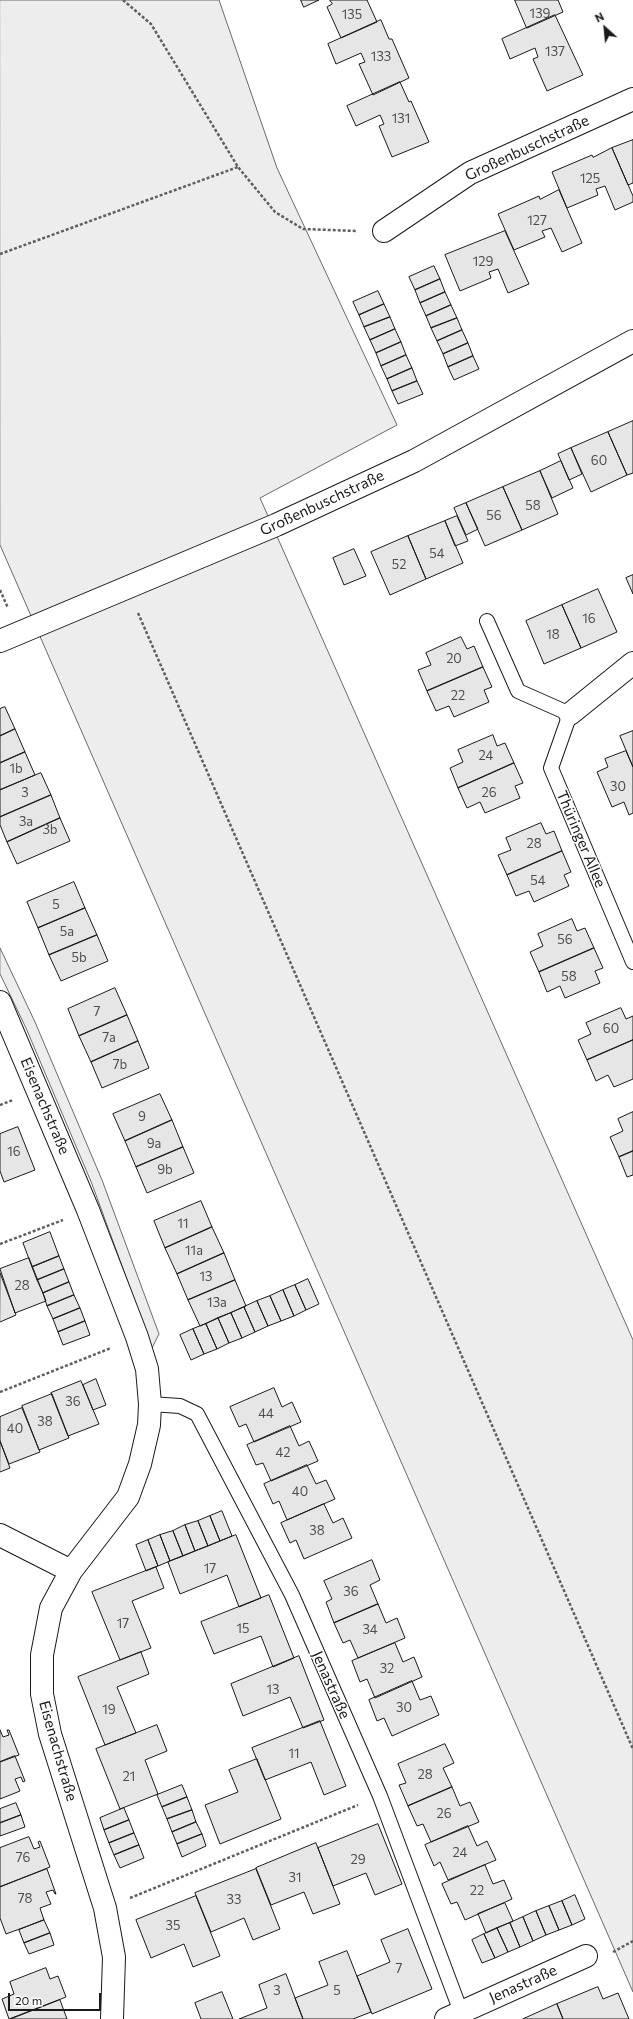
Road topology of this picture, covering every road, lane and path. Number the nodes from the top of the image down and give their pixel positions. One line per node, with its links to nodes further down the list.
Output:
1 (123, 0): 3 (path)
2 (633, 98): 4 (street, Großenbuschstraße)
3 (238, 167): 4 (path); 5 (path)
4 (384, 231)
5 (0, 254)
6 (633, 340): 7 (street, Großenbuschstraße)
7 (126, 587): 9 (street, Großenbuschstraße); 21 (path)
8 (487, 621): 11 (lane)
9 (0, 641)
10 (633, 663): 11 (street)
11 (570, 714): 12 (lane, Thüringer Allee)
12 (633, 962)
13 (0, 1002): 14 (street, Eisenachstraße)
14 (88, 1210): 15 (path); 16 (street, Eisenachstraße)
15 (0, 1244)
16 (137, 1337): 17 (path); 18 (street, Eisenachstraße)
17 (0, 1392)
18 (150, 1404): 20 (street, Eisenachstraße); 22 (lane, Jenastraße)
19 (0, 1535): 20 (street)
20 (71, 1571): 23 (street, Eisenachstraße)
21 (633, 1749)
22 (380, 1796): 23 (path); 25 (lane, Jenastraße)
23 (105, 1908): 26 (street, Eisenachstraße)
24 (586, 1956): 25 (street, Jenastraße)
25 (453, 2016)
26 (112, 2019)

